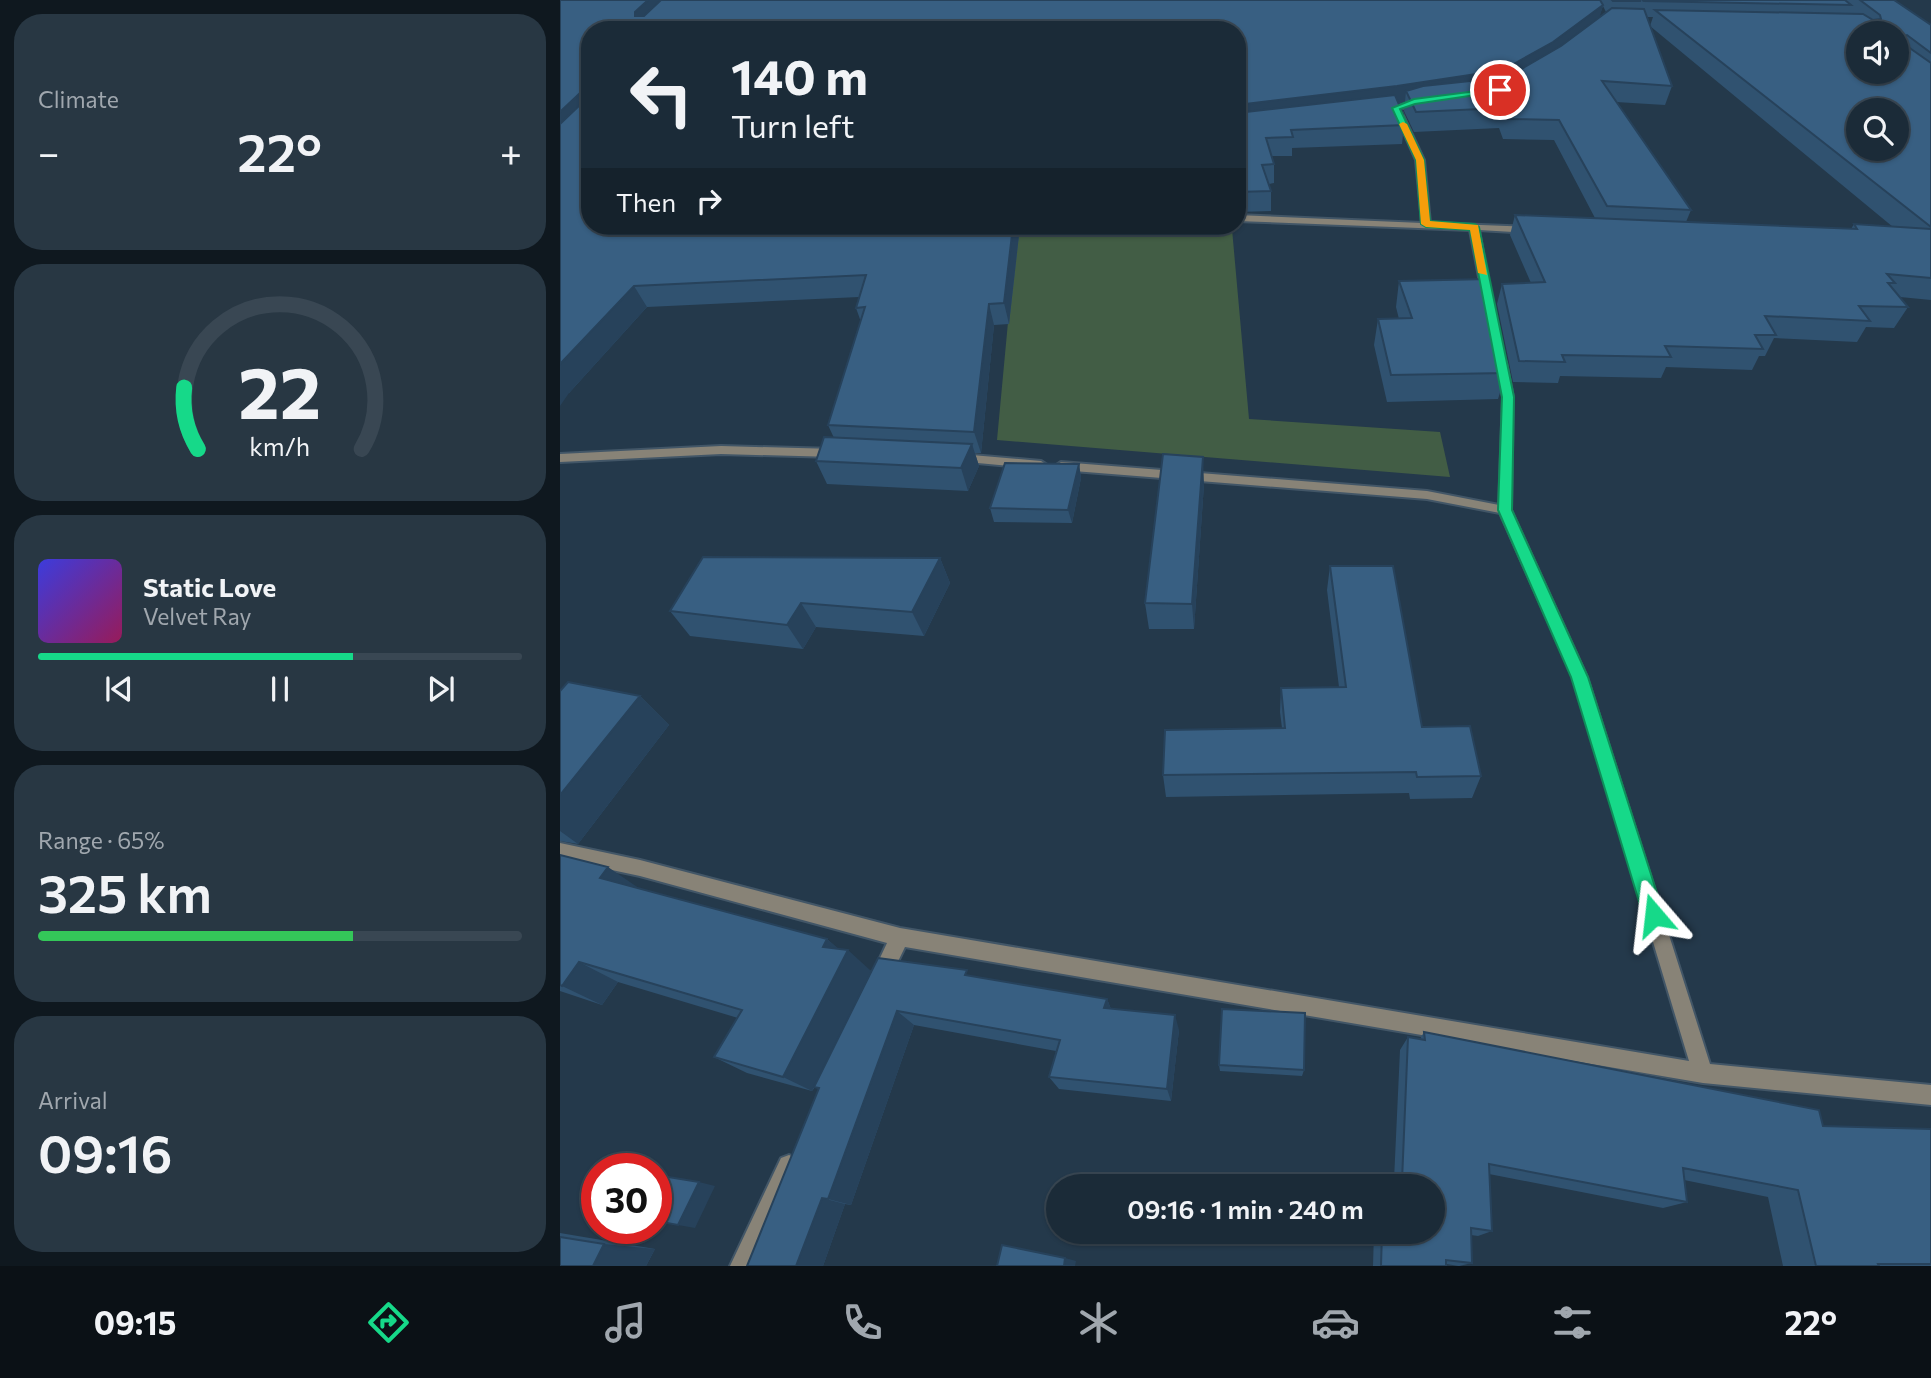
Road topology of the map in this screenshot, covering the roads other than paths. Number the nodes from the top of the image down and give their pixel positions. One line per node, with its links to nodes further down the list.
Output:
1 (1438, 99): 2 (street)
2 (1396, 108): 3 (street); 5 (street)
3 (1383, 110)
4 (1246, 218): 5 (street)
5 (1426, 224): 6 (street)
6 (1475, 227): 7 (street); 8 (street)
7 (1542, 230)
8 (1490, 306)
9 (1498, 345): 13 (street)
10 (853, 454): 12 (street)
11 (947, 457): 13 (street)
12 (560, 458)
13 (1505, 510): 17 (street)
14 (560, 851): 15 (street)
15 (900, 937): 16 (street); 17 (street)
16 (870, 998)
17 (1703, 1073): 18 (street)
18 (1931, 1095)
19 (800, 1144): 20 (street)
20 (741, 1266)

